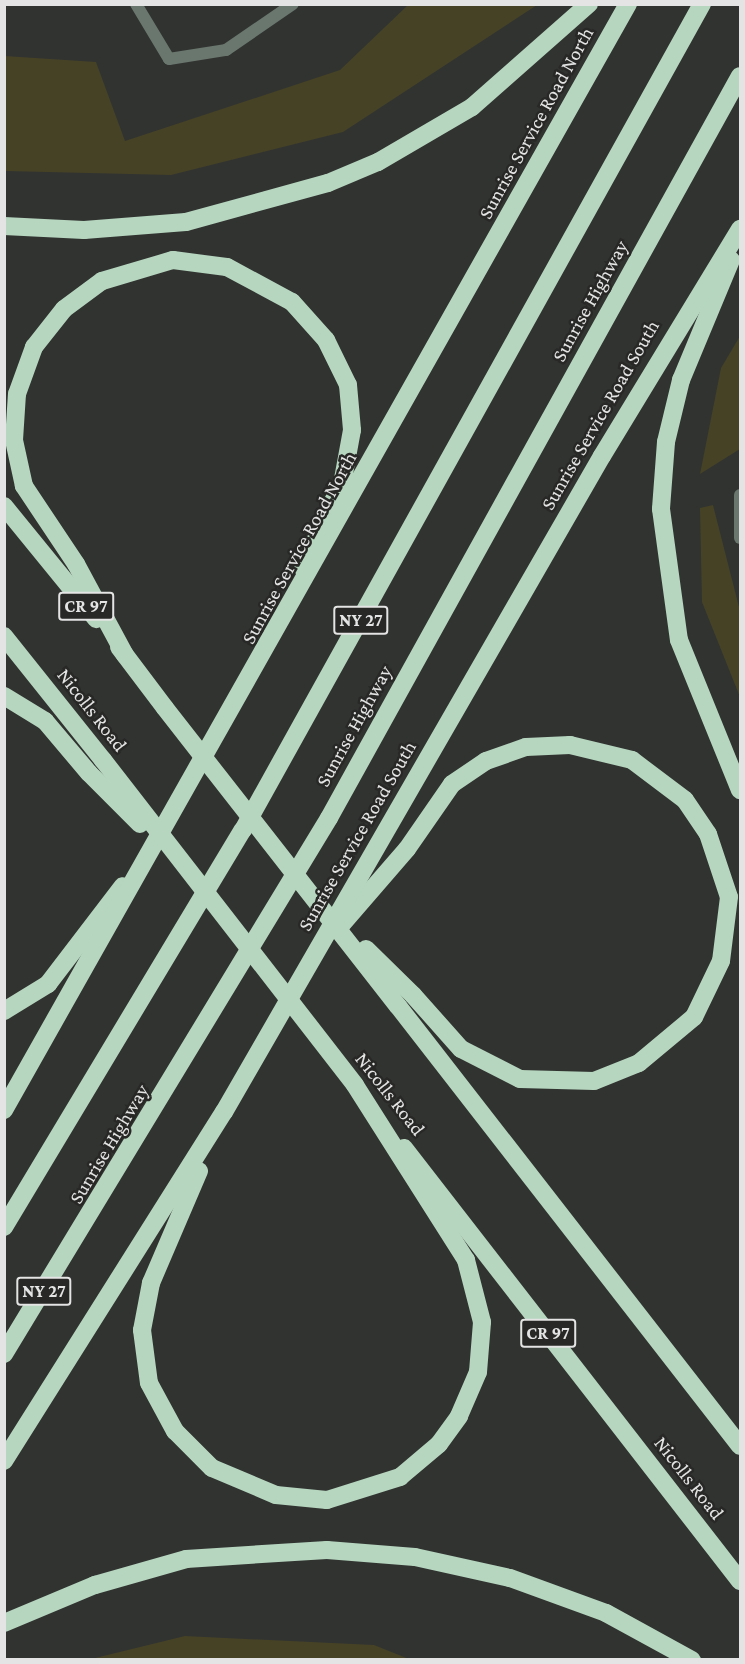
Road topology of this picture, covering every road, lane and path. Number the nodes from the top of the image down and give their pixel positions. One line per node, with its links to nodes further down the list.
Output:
1 (136, 4): 2 (street)
2 (293, 4)
3 (590, 4): 7 (highway)
4 (628, 4): 14 (highway, Sunrise Service Road North)
5 (702, 4): 26 (highway, NY 27)
6 (741, 76): 27 (highway, Sunrise Highway / NY 27)
7 (4, 226)
8 (741, 229): 20 (highway, Sunrise Service Road South)
9 (741, 239): 17 (highway)
10 (740, 495): 12 (street)
11 (4, 507): 15 (highway, CR 97)
12 (741, 538)
13 (4, 636): 19 (highway, Nicolls Road / CR 97, bridge)
14 (270, 648): 15 (highway); 18 (highway, Sunrise Service Road North)
15 (125, 655): 21 (highway, CR 97, bridge)
16 (4, 696): 19 (highway, bridge)
17 (741, 790)
18 (171, 822): 22 (highway); 24 (highway, Sunrise Service Road North)
19 (181, 862): 23 (highway, Nicolls Road / CR 97, bridge)
20 (314, 957): 21 (highway); 25 (highway, Sunrise Service Road South)
21 (406, 1000): 28 (highway)
22 (4, 1011)
23 (355, 1085): 25 (highway); 30 (highway, Nicolls Road / CR 97)
24 (4, 1110)
25 (224, 1112): 29 (highway, Sunrise Service Road South)
26 (4, 1227)
27 (4, 1354)
28 (741, 1446)
29 (4, 1461)
30 (741, 1581)
31 (4, 1623): 32 (highway)
32 (692, 1659)

